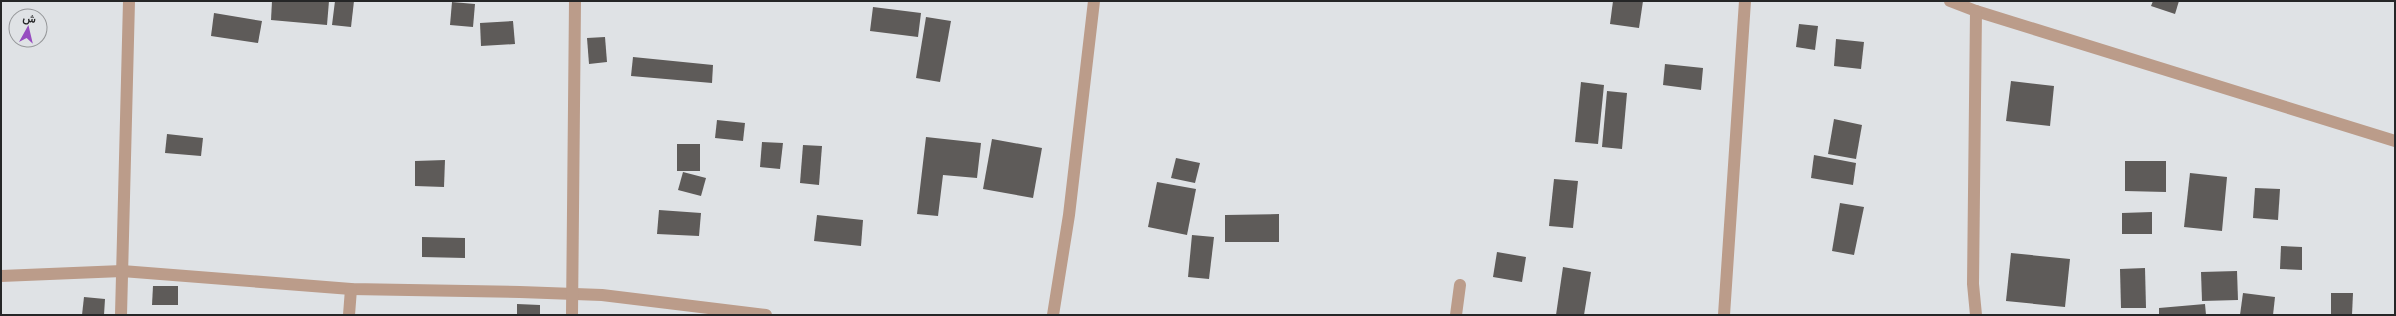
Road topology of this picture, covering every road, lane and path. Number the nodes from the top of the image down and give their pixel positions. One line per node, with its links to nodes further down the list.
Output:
1 (129, 1): 8 (street)
2 (575, 1): 12 (street)
3 (1094, 1): 17 (street)
4 (1745, 1): 19 (street)
5 (1950, 1): 6 (street)
6 (1976, 11): 7 (street); 20 (street)
7 (2395, 141)
8 (122, 271): 9 (street); 11 (street); 13 (street)
9 (1, 276)
10 (1460, 285): 18 (street)
11 (351, 289): 12 (street); 14 (street)
12 (571, 294): 15 (street); 16 (street)
13 (121, 315)
14 (349, 315)
15 (572, 315)
16 (766, 315)
17 (1053, 315)
18 (1456, 315)
19 (1724, 315)
20 (1976, 315)

